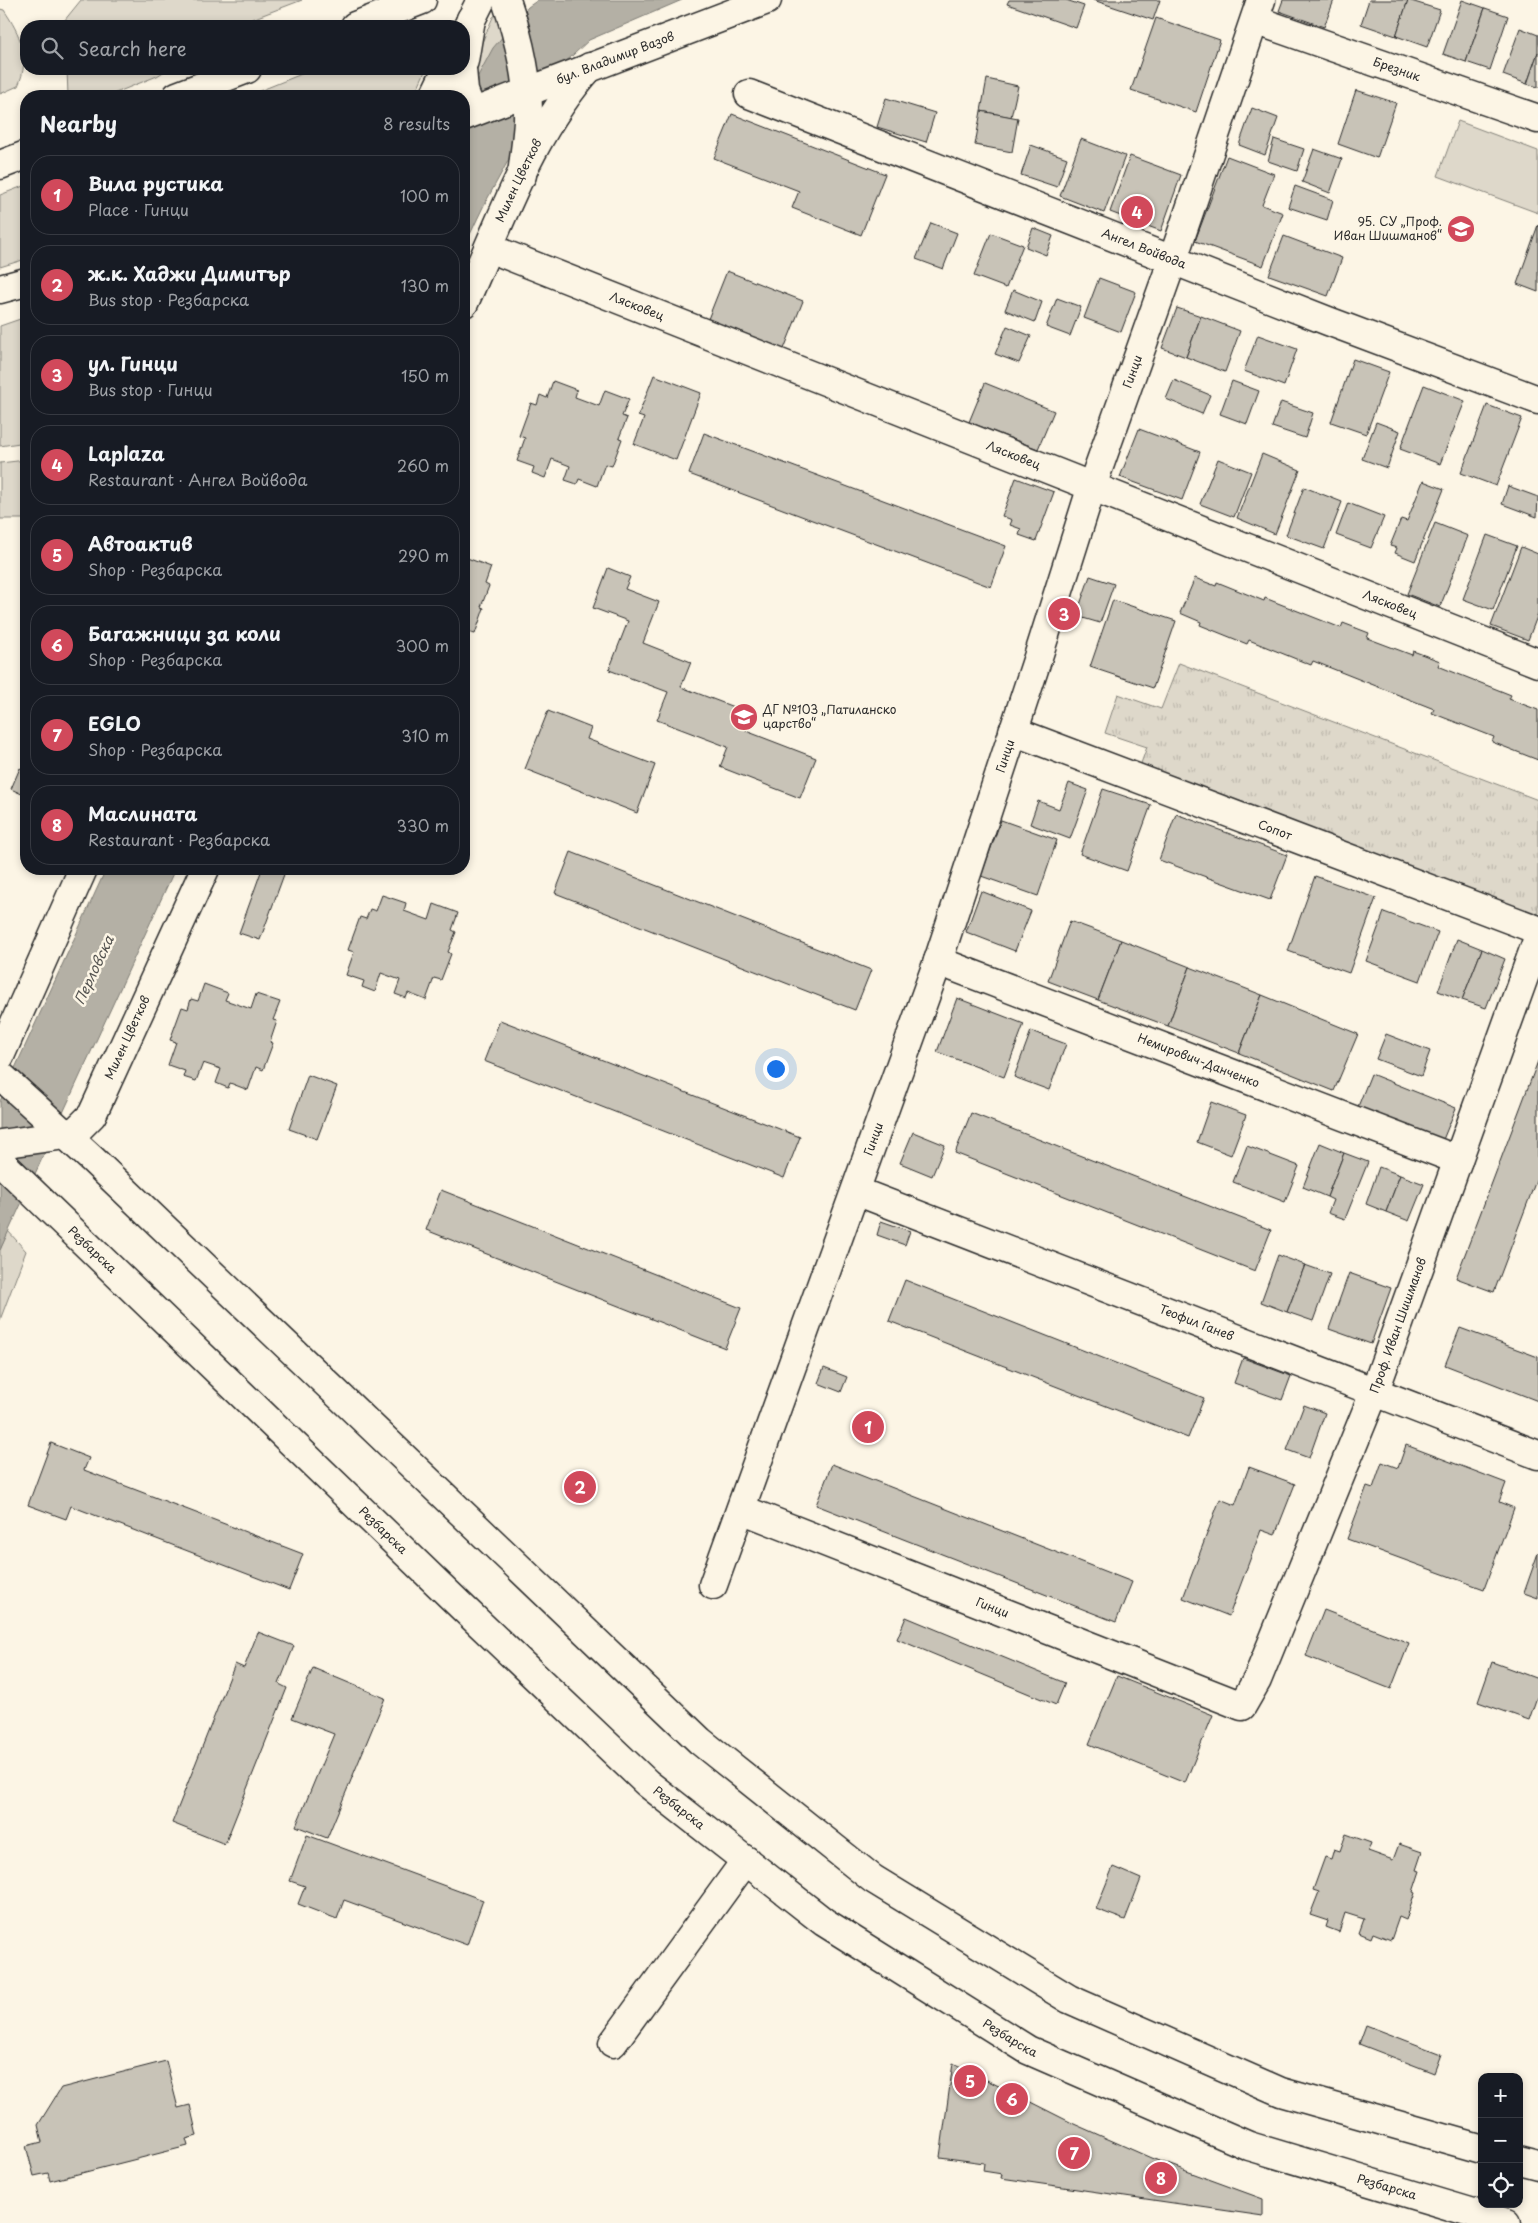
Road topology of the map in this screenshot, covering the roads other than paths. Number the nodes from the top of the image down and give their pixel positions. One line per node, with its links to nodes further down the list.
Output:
1 (422, 0): 5 (street)
2 (506, 0): 13 (street)
3 (767, 0): 6 (street, бул. Владимир Вазов)
4 (1258, 10): 16 (street, Брезник); 21 (street, Гинци)
5 (370, 20)
6 (590, 67): 13 (street, бул. Владимир Вазов); 19 (street, Милен Цветков)
7 (231, 75): 10 (street)
8 (444, 75): 11 (street)
9 (463, 75): 12 (street)
10 (193, 90)
11 (437, 90)
12 (464, 90)
13 (527, 91): 15 (street, бул. Владимир Вазов); 19 (street)
14 (749, 94): 21 (street, Ангел Войвода)
15 (470, 113)
16 (1538, 119)
17 (20, 157): 18 (street)
18 (0, 165)
19 (522, 175): 20 (street, Милен Цветков)
20 (489, 248): 24 (street, Милен Цветков); 26 (street, Лясковец)
21 (1173, 259): 25 (street, Ангел Войвода); 26 (street, Гинци)
22 (20, 284): 23 (street)
23 (0, 289)
24 (470, 290)
25 (1538, 400)
26 (1092, 486): 27 (street, Лясковец); 28 (street, Гинци)
27 (1538, 663)
28 (1013, 731): 31 (street, Сопот); 33 (street, Гинци)
29 (80, 875): 34 (street)
30 (201, 875): 36 (street, Милен Цветков)
31 (1538, 930)
32 (1538, 938): 38 (street, Проф. Иван Шишманов)
33 (938, 961): 38 (street, Немирович-Данченко); 40 (street, Гинци)
34 (0, 1056)
35 (0, 1075): 36 (street)
36 (66, 1135): 37 (street, Милен Цветков); 48 (street)
37 (0, 1144)
38 (1458, 1160): 41 (street, Проф. Иван Шишманов)
39 (0, 1161): 46 (street, Резбарска)
40 (856, 1192): 41 (street, Теофил Ганев); 43 (street, Гинци)
41 (1374, 1393): 42 (street, Теофил Ганев); 45 (street, Проф. Иван Шишманов)
42 (1538, 1455)
43 (741, 1510): 44 (street, Гинци); 45 (street, Гинци)
44 (713, 1585)
45 (1242, 1706)
46 (746, 1860): 47 (street); 51 (street, Резбарска)
47 (613, 2043)
48 (1478, 2149)
49 (1523, 2161): 50 (street)
50 (1538, 2165)
51 (1508, 2223)

